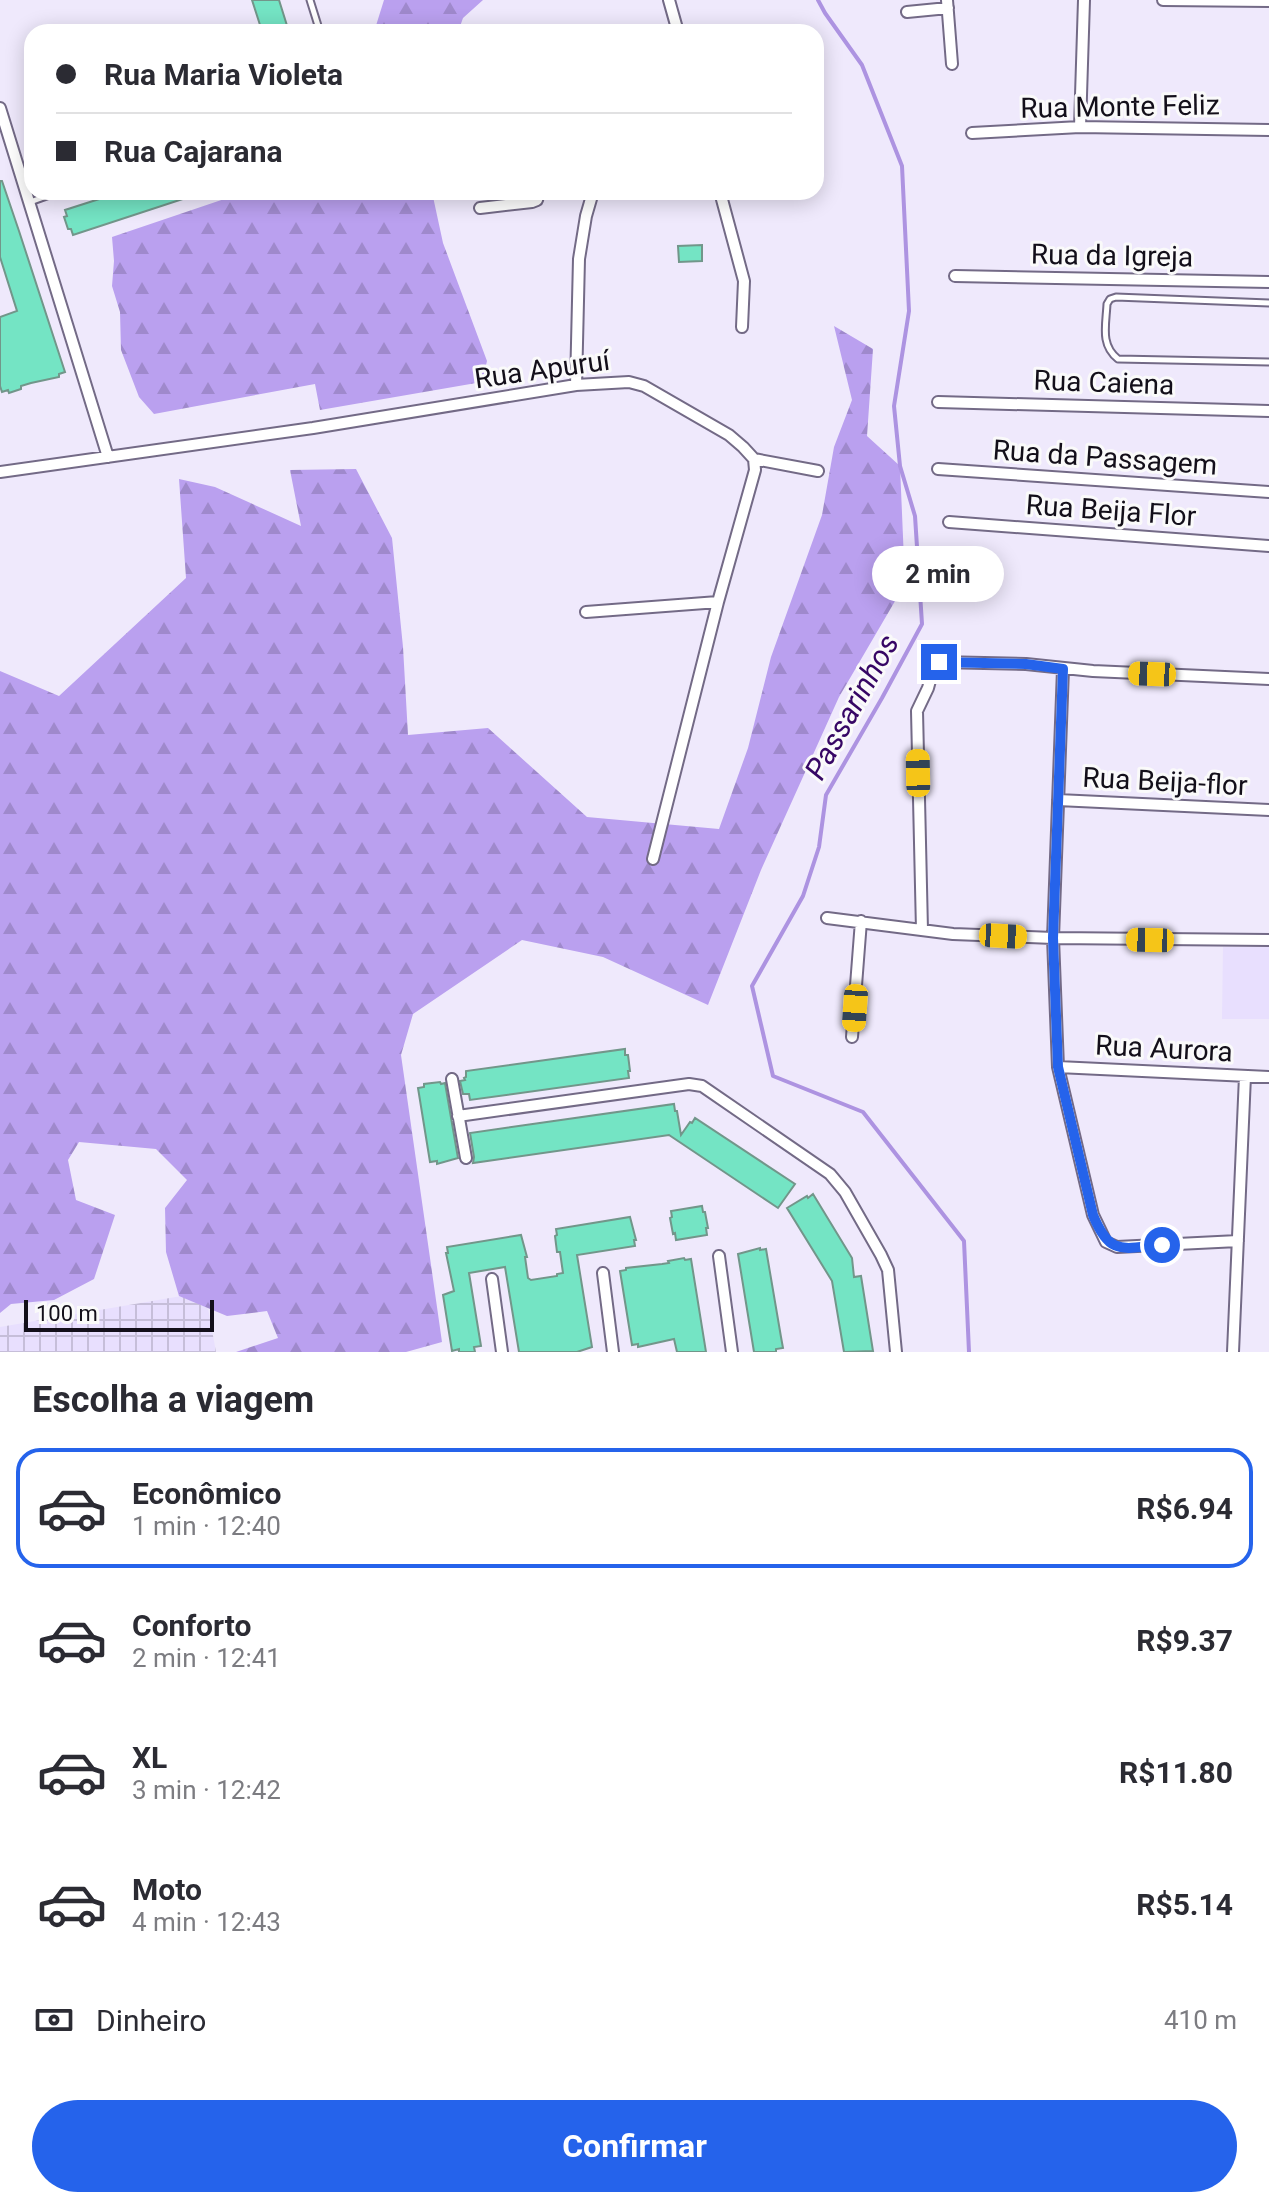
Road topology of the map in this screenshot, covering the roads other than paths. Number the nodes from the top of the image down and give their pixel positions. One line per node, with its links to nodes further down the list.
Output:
1 (310, 0): 8 (lane)
2 (669, 0): 9 (street)
3 (1084, 0): 12 (street)
4 (1163, 0): 5 (street)
5 (1269, 1)
6 (948, 4): 7 (street); 10 (street)
7 (907, 12)
8 (318, 24)
9 (676, 24)
10 (952, 64)
11 (0, 108): 15 (street)
12 (1080, 127): 13 (street, Rua Monte Feliz); 14 (street, Rua Monte Feliz)
13 (1269, 130)
14 (972, 133)
15 (24, 186)
16 (35, 200): 20 (lane)
17 (537, 200): 21 (street)
18 (590, 200): 27 (street)
19 (722, 200): 25 (street)
20 (29, 202): 30 (street)
21 (480, 208)
22 (955, 276): 23 (street, Rua da Igreja)
23 (1269, 282)
24 (1269, 303): 26 (lane)
25 (742, 327)
26 (1269, 362)
27 (576, 385): 30 (street, Rua Apuruí); 31 (street, Rua Apuruí)
28 (938, 402): 29 (street, Rua Caiena)
29 (1269, 411)
30 (108, 457): 34 (street, Rua Apuruí)
31 (754, 459): 33 (street); 38 (street)
32 (938, 469): 35 (street, Rua da Passagem)
33 (818, 471)
34 (0, 472)
35 (1269, 492)
36 (949, 522): 37 (street, Rua Beija Flor)
37 (1269, 546)
38 (718, 602): 39 (street); 44 (street)
39 (586, 612)
40 (1063, 669): 41 (street); 42 (street); 47 (street)
41 (1269, 679)
42 (1058, 800): 43 (street, Rua Beija-flor); 48 (street)
43 (1269, 810)
44 (653, 859)
45 (827, 918): 46 (street)
46 (861, 921): 47 (street); 50 (street)
47 (922, 930): 48 (street)
48 (1053, 938): 49 (street); 51 (street)
49 (1269, 940)
50 (852, 1037)
51 (1058, 1067): 52 (street, Rua Aurora); 57 (street)
52 (1245, 1076): 53 (street, Rua Aurora); 57 (street)
53 (1269, 1077)
54 (452, 1079): 55 (street)
55 (458, 1116): 56 (street); 64 (street)
56 (466, 1158)
57 (1238, 1241): 65 (street)
58 (719, 1256): 63 (street)
59 (603, 1273): 62 (street)
60 (492, 1279): 61 (street)
61 (502, 1352)
62 (613, 1352)
63 (732, 1352)
64 (896, 1352)
65 (1233, 1352)

